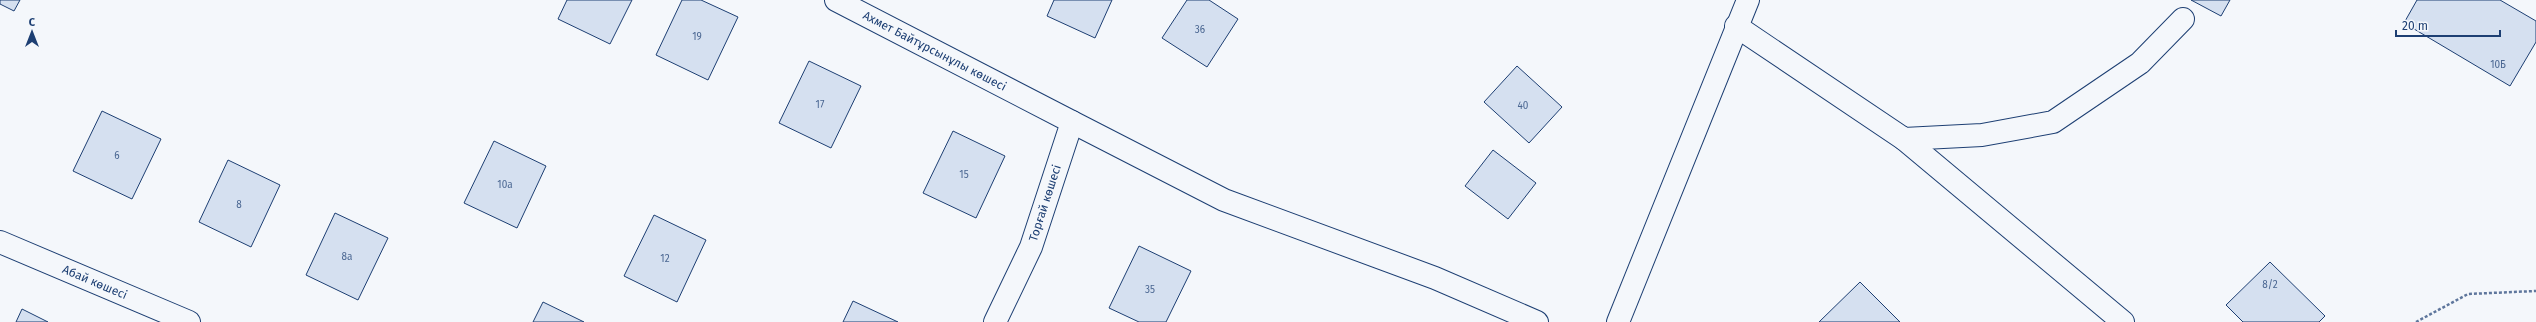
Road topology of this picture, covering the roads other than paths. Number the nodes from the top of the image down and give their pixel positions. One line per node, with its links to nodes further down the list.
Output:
1 (836, 0): 5 (street, Ахмет Байтұрсынұлы көшесі)
2 (1748, 0): 4 (street)
3 (2183, 19): 6 (street)
4 (1736, 26): 6 (street); 11 (street)
5 (1072, 122): 9 (street, Торғай көшесі); 10 (street)
6 (1904, 139): 12 (street)
7 (0, 242): 8 (street, Абай көшесі)
8 (189, 322)
9 (995, 322)
10 (1538, 322)
11 (1618, 322)
12 (2123, 322)

